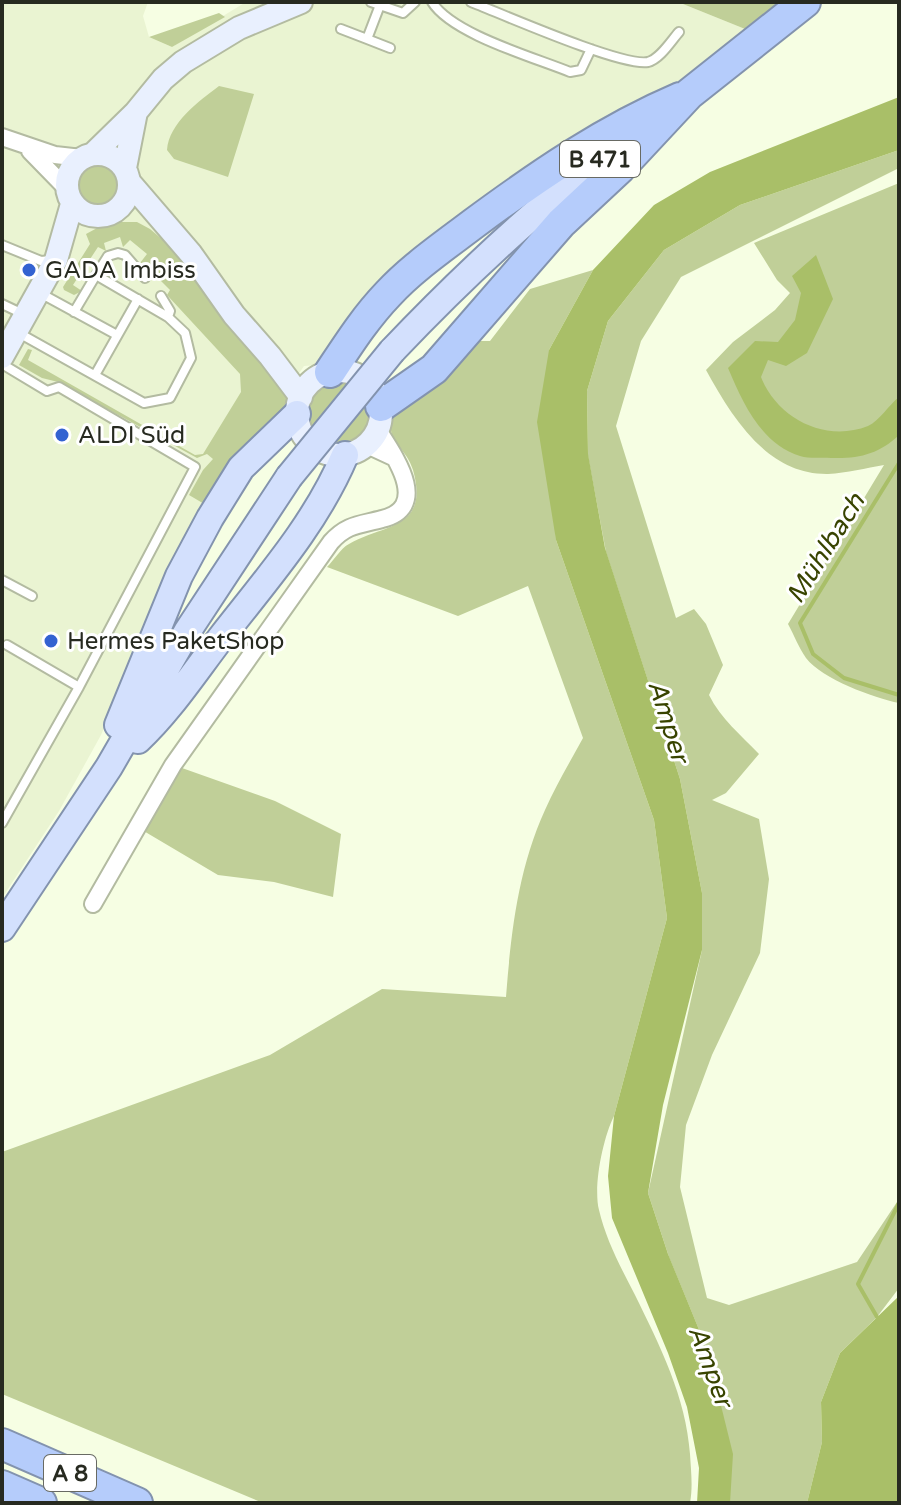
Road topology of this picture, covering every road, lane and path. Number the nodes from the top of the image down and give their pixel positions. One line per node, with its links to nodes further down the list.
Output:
1 (301, 2): 13 (street)
2 (415, 2): 6 (lane)
3 (432, 2): 11 (lane)
4 (471, 2): 11 (lane)
5 (805, 2): 12 (highway, B 471)
6 (375, 4): 9 (lane)
7 (341, 29): 9 (lane)
8 (679, 32): 11 (lane)
9 (367, 39): 10 (lane)
10 (390, 48)
11 (591, 49)
12 (689, 94): 37 (highway); 38 (highway); 43 (main road, B 471, bridge)
13 (136, 112): 16 (street); 17 (street)
14 (2, 137): 15 (street)
15 (26, 147): 16 (street); 18 (street)
16 (88, 156): 17 (street); 18 (street)
17 (128, 176): 19 (street); 21 (street)
18 (70, 196): 20 (street); 23 (street)
19 (121, 209): 20 (street); 21 (street)
20 (95, 217): 23 (street)
21 (165, 222): 37 (street)
22 (2, 245): 23 (lane)
23 (56, 260): 26 (street)
24 (96, 275): 25 (lane); 28 (lane); 30 (lane)
25 (145, 278)
26 (39, 293): 30 (lane); 32 (street)
27 (161, 296): 31 (lane)
28 (138, 299): 31 (lane); 33 (lane)
29 (2, 304): 32 (lane)
30 (74, 312): 33 (lane)
31 (168, 317): 36 (lane)
32 (21, 324): 34 (street); 36 (lane)
33 (117, 335): 36 (lane)
34 (2, 357)
35 (2, 364): 42 (lane)
36 (95, 375)
37 (311, 391): 38 (street); 38 (street); 43 (main road)
38 (368, 434): 43 (main road); 45 (street)
39 (2, 580): 40 (lane)
40 (32, 596)
41 (6, 642): 42 (lane)
42 (79, 687): 44 (lane)
43 (109, 767): 46 (main road, B 471)
44 (2, 823)
45 (93, 904)
46 (2, 928)
47 (2, 1444): 50 (highway, A 8)
48 (2, 1486): 49 (highway, A 8)
49 (41, 1503)
50 (137, 1503)

